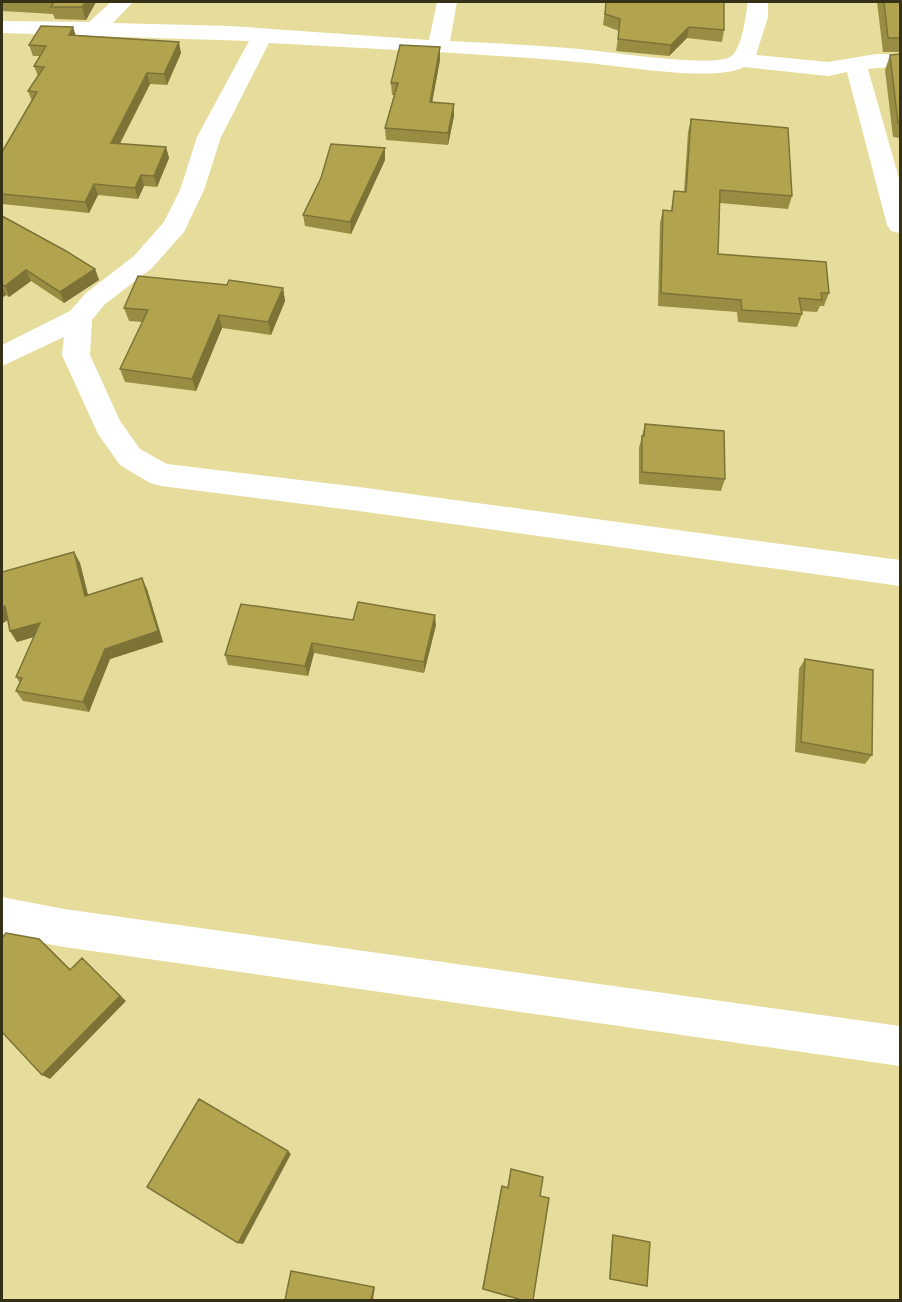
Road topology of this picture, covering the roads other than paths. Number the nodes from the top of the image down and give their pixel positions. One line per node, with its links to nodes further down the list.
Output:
1 (123, 2): 5 (street)
2 (447, 2): 7 (street)
3 (758, 2): 8 (street)
4 (2, 27): 5 (street)
5 (93, 30): 6 (street)
6 (262, 36): 7 (street); 12 (street)
7 (438, 46): 8 (street)
8 (739, 60): 10 (street)
9 (900, 60): 10 (street)
10 (856, 64): 11 (street)
11 (900, 225)
12 (79, 318): 13 (street); 14 (street)
13 (2, 356)
14 (900, 573)
15 (2, 916): 16 (street)
16 (900, 1046)

